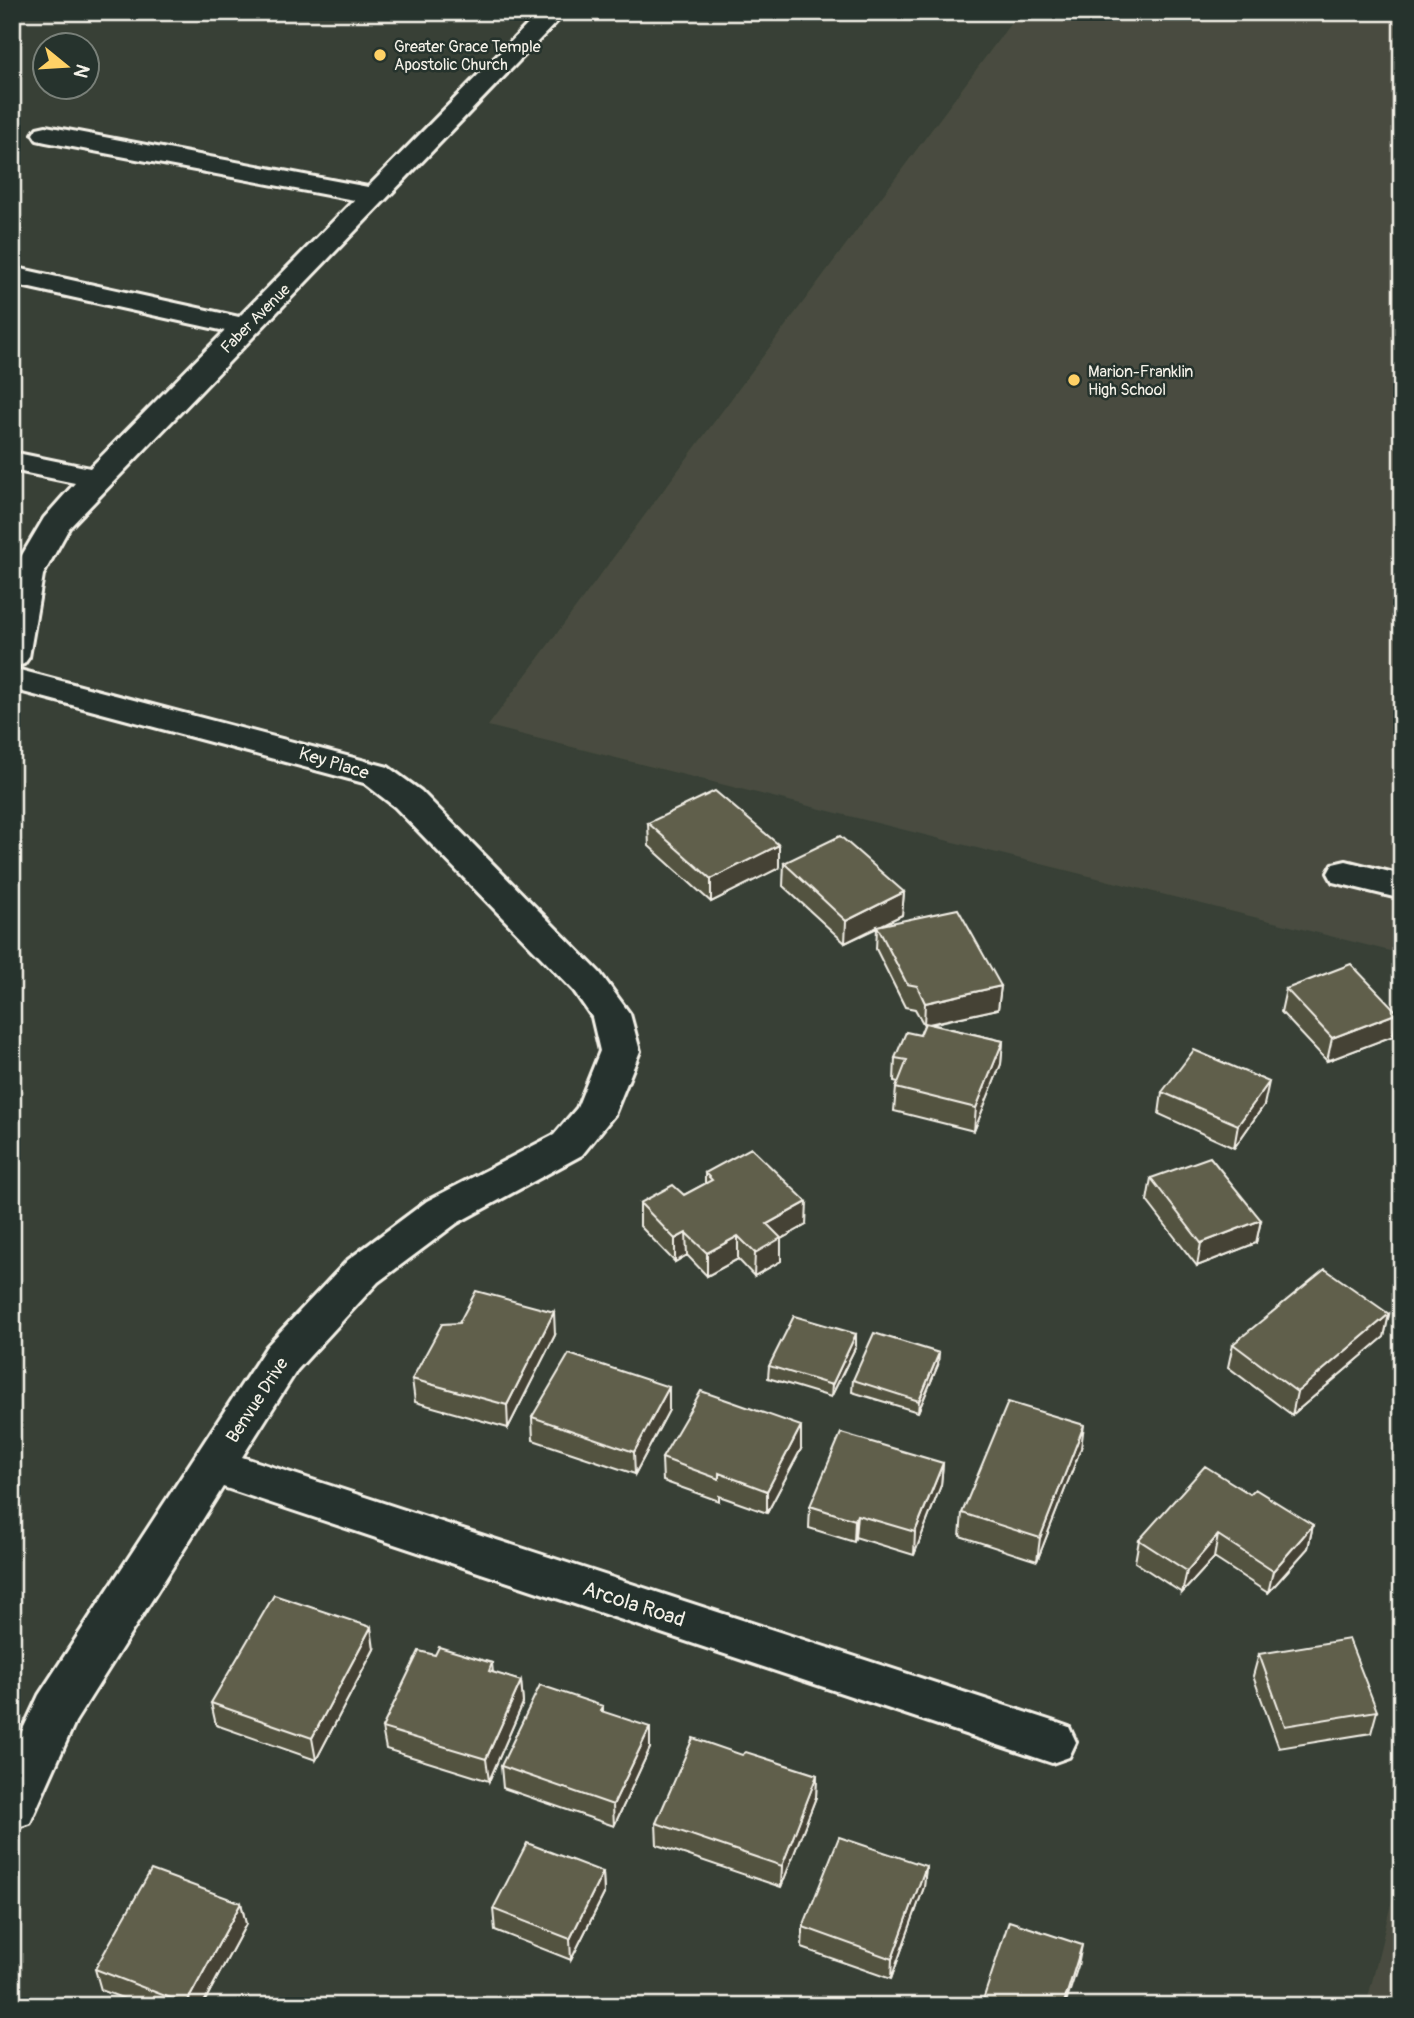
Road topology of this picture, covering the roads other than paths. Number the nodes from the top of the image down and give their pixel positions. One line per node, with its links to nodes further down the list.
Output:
1 (554, 12): 3 (street, Faber Avenue)
2 (46, 134): 3 (street)
3 (374, 197): 5 (street, Faber Avenue)
4 (12, 275): 5 (street)
5 (246, 327): 7 (street, Faber Avenue)
6 (12, 461): 7 (street)
7 (96, 478): 8 (street, Faber Avenue)
8 (12, 657)
9 (12, 678): 12 (street, Key Place)
10 (1346, 873): 11 (street)
11 (1402, 887)
12 (620, 1051): 13 (street, Benvue Drive)
13 (215, 1466): 14 (street, Arcola Road); 15 (street, Benvue Drive)
14 (1052, 1742)
15 (12, 1807)

